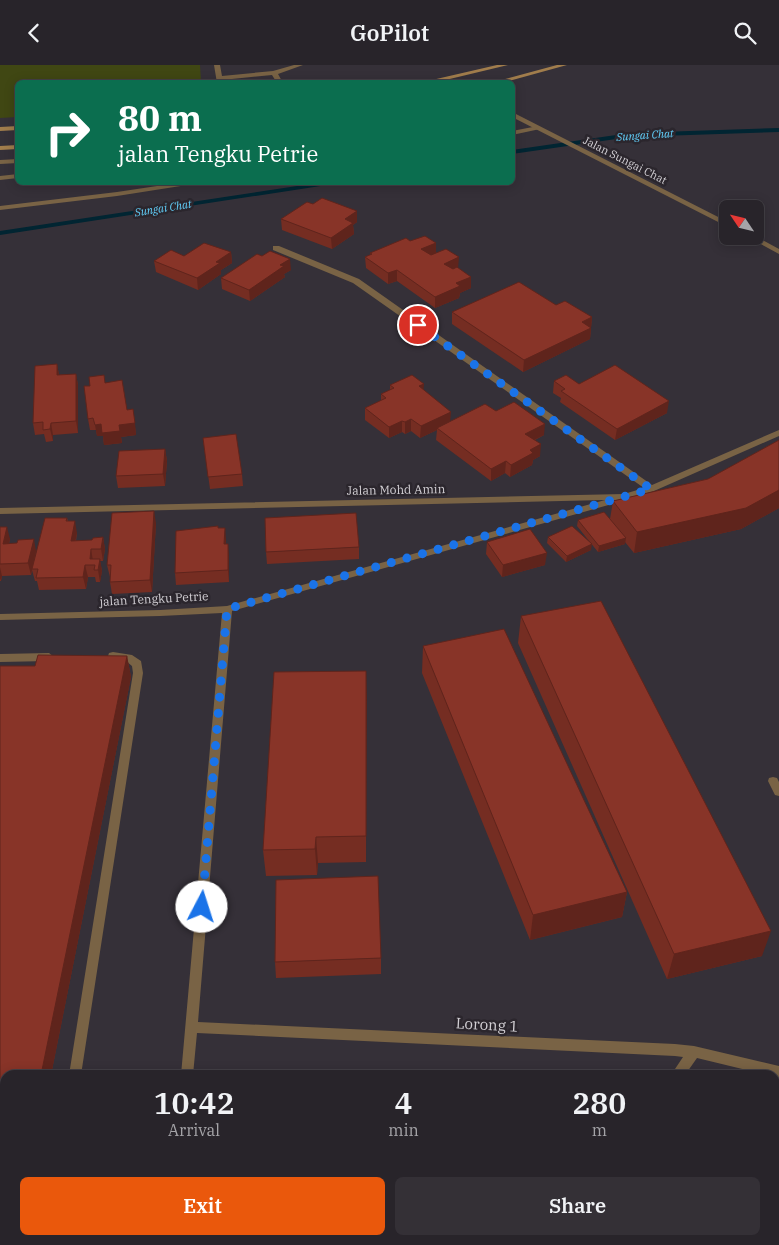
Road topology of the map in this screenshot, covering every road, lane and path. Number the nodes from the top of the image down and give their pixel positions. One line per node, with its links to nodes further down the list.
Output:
1 (217, 65): 6 (street)
2 (300, 65): 5 (street)
3 (505, 65): 8 (main road)
4 (564, 65): 9 (main road)
5 (274, 73): 6 (street); 7 (street)
6 (220, 80)
7 (278, 80)
8 (436, 80)
9 (505, 80)
10 (515, 116): 12 (street, Jalan Sungai Chat)
11 (15, 128): 13 (main road)
12 (538, 128): 14 (street); 23 (street, Jalan Sungai Chat)
13 (0, 129)
14 (515, 132)
15 (15, 147): 16 (main road)
16 (0, 148)
17 (15, 161): 18 (street)
18 (0, 163)
19 (15, 176): 20 (street)
20 (0, 179)
21 (174, 185): 22 (street)
22 (0, 209)
23 (719, 220)
24 (764, 244): 26 (street)
25 (276, 248): 28 (street)
26 (779, 252)
27 (779, 433): 28 (street, Jalan Mohd Amin)
28 (651, 489): 29 (street, Jalan Mohd Amin)
29 (624, 497): 30 (street, Jalan Mohd Amin); 31 (street, jalan Tengku Petrie)
30 (0, 511)
31 (227, 609): 32 (street, jalan Tengku Petrie); 38 (street)
32 (0, 617)
33 (58, 657): 35 (street)
34 (97, 657): 40 (street)
35 (0, 658)
36 (773, 781): 37 (street)
37 (779, 792)
38 (192, 1027): 39 (street, Lorong 1); 41 (street)
39 (694, 1052): 42 (street); 43 (street, Lorong 1)
40 (76, 1070)
41 (188, 1070)
42 (681, 1070)
43 (770, 1070)

